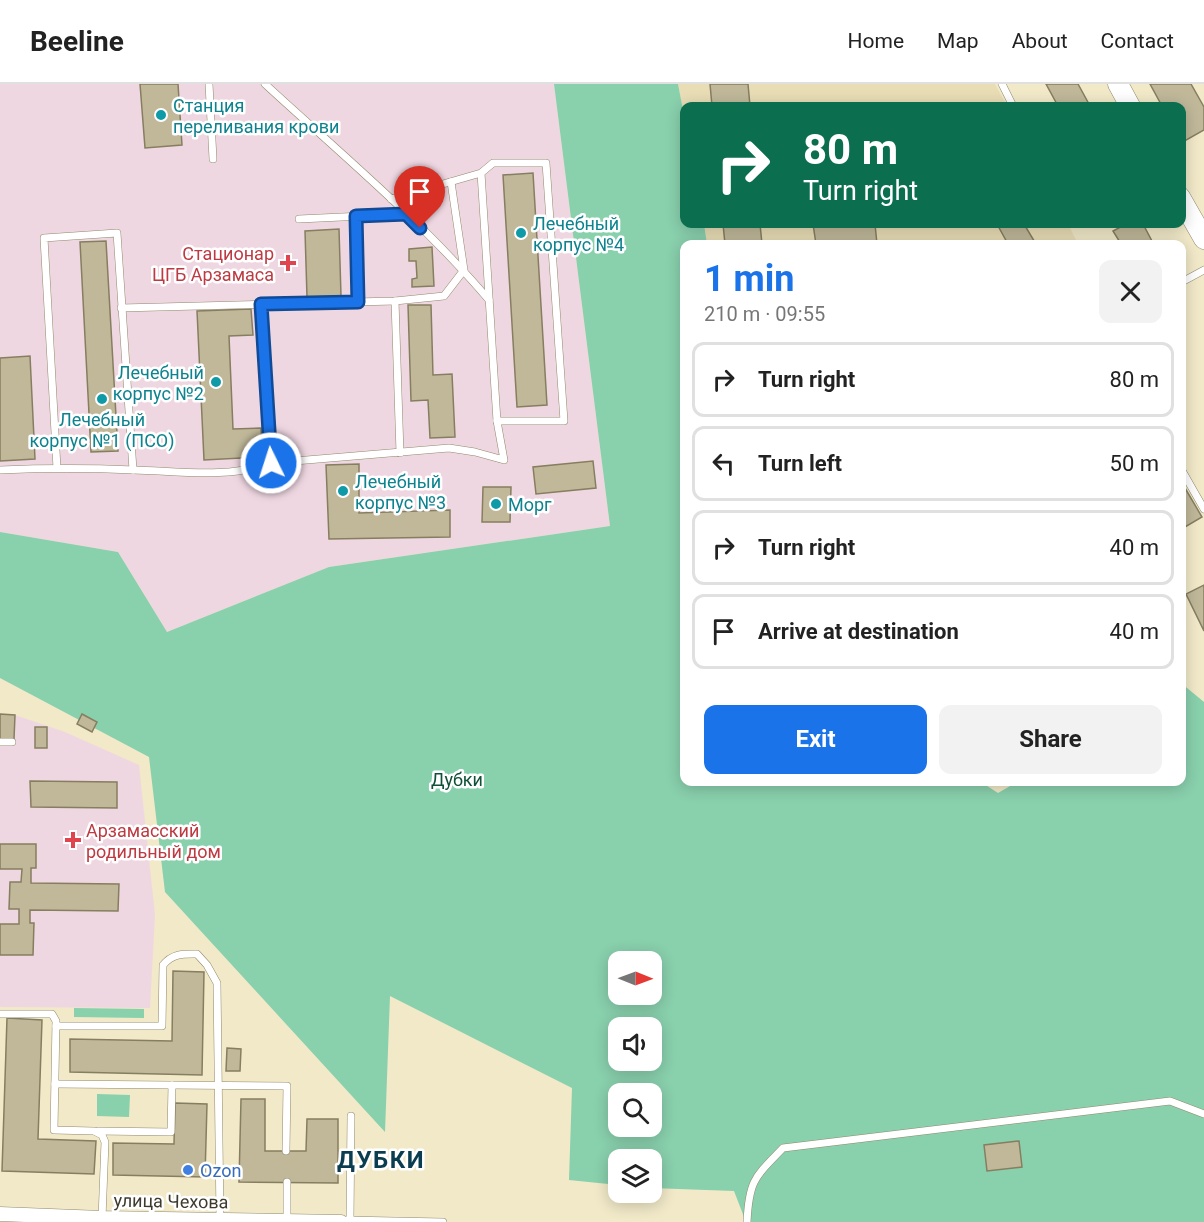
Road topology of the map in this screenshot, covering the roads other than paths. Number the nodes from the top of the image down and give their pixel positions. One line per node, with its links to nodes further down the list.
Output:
1 (209, 84): 7 (lane)
2 (265, 84): 10 (lane)
3 (1002, 84): 5 (lane)
4 (1118, 84): 6 (street)
5 (1011, 102)
6 (1128, 102)
7 (213, 159)
8 (481, 173): 9 (lane); 19 (lane); 24 (lane)
9 (451, 182): 10 (lane); 16 (lane)
10 (391, 199): 12 (lane)
11 (1186, 206): 15 (street)
12 (406, 214): 13 (lane); 16 (lane)
13 (356, 216): 14 (lane); 21 (lane)
14 (299, 219)
15 (1204, 238)
16 (464, 270): 19 (lane); 20 (lane)
17 (1204, 270): 18 (lane)
18 (1186, 280)
19 (489, 300): 24 (lane)
20 (395, 301): 21 (lane); 25 (lane)
21 (358, 302): 22 (lane)
22 (261, 304): 23 (lane); 26 (lane)
23 (121, 308): 27 (lane); 29 (lane)
24 (497, 421): 25 (lane)
25 (400, 453): 26 (lane)
26 (271, 463): 29 (lane)
27 (57, 468): 28 (lane); 29 (lane)
28 (0, 470)
29 (133, 470)
30 (1186, 478): 31 (lane)
31 (1204, 509)
32 (0, 742): 33 (lane)
33 (12, 742)
34 (0, 1014): 35 (lane)
35 (56, 1026): 36 (lane); 38 (lane)
36 (55, 1084): 37 (lane); 41 (lane)
37 (172, 1085): 38 (lane); 41 (lane)
38 (219, 1085): 42 (lane); 47 (lane)
39 (1204, 1114): 53 (lane)
40 (351, 1116): 50 (lane)
41 (94, 1131): 46 (lane)
42 (286, 1151)
43 (287, 1182): 48 (lane)
44 (0, 1214): 45 (street, улица Чехова)
45 (18, 1218): 46 (street, улица Чехова)
46 (102, 1218): 49 (street, улица Чехова)
47 (220, 1220): 48 (street, улица Чехова); 49 (street, улица Чехова)
48 (287, 1220): 50 (street, улица Чехова)
49 (205, 1221)
50 (344, 1221): 51 (lane)
51 (369, 1221): 52 (lane)
52 (443, 1222)
53 (747, 1222)

